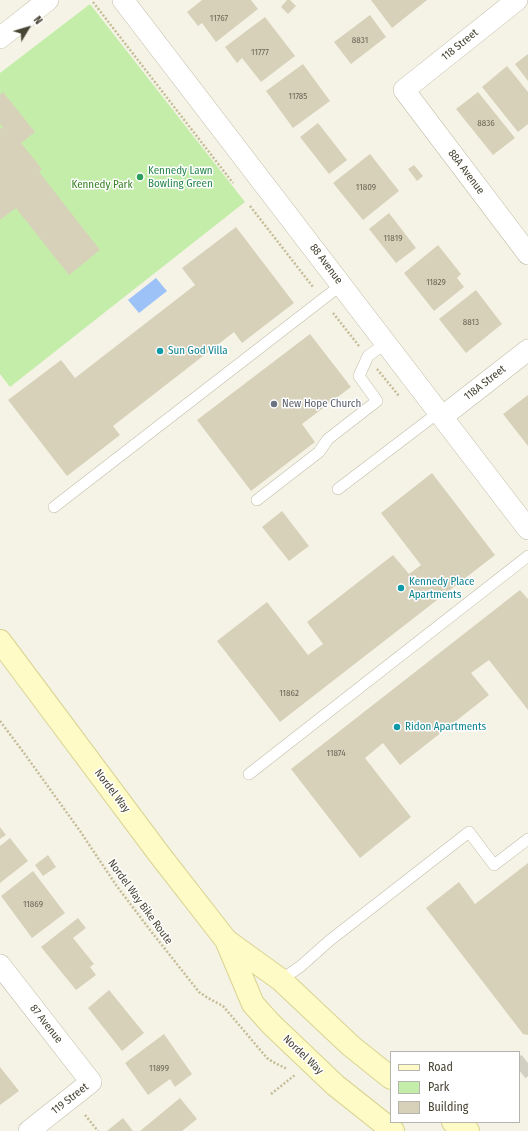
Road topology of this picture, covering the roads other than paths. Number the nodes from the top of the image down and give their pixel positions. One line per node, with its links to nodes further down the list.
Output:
1 (48, 0): 4 (street)
2 (123, 0): 7 (street, 88 Avenue)
3 (517, 0): 5 (street, 118 Street)
4 (0, 38)
5 (404, 90): 6 (street, 88A Avenue)
6 (528, 254)
7 (341, 285): 8 (street, 88 Avenue); 13 (lane)
8 (386, 343): 10 (street, 88 Avenue); 12 (lane)
9 (528, 350): 10 (street, 118A Street)
10 (440, 414): 11 (lane); 14 (street, 88 Avenue)
11 (338, 489)
12 (257, 500)
13 (54, 507)
14 (528, 529)
15 (528, 556): 17 (lane)
16 (0, 641): 19 (main road, Nordel Way)
17 (249, 774)
18 (528, 839): 21 (lane)
19 (226, 940): 21 (main road, Nordel Way); 26 (main road, Nordel Way)
20 (0, 965): 23 (street, 87 Avenue)
21 (281, 980): 22 (main road, Nordel Way)
22 (390, 1077)
23 (92, 1082): 25 (street, 119 Street)
24 (455, 1123): 27 (main road)
25 (29, 1131)
26 (393, 1131)
27 (468, 1131)

